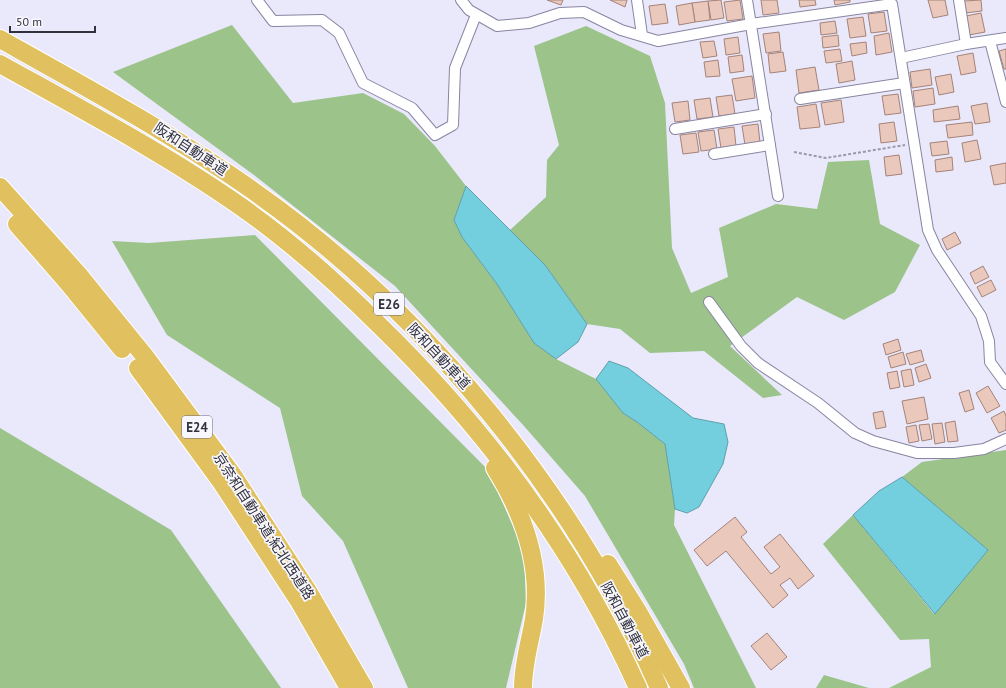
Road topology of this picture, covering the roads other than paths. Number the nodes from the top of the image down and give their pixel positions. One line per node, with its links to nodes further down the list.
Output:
1 (257, 0): 7 (street)
2 (461, 0): 7 (street)
3 (637, 0): 9 (street)
4 (748, 0): 8 (street)
5 (959, 0): 13 (street)
6 (891, 2): 8 (street); 14 (street)
7 (476, 15): 9 (street)
8 (751, 24): 9 (street); 19 (street)
9 (642, 35)
10 (1006, 38): 12 (street)
11 (0, 39): 30 (highway, 阪和自動車道 / E26)
12 (990, 41): 13 (street); 18 (street)
13 (966, 44): 14 (street)
14 (901, 58): 16 (street)
15 (0, 64): 26 (highway, 阪和自動車道 / E26)
16 (904, 83): 17 (street); 28 (street)
17 (800, 99)
18 (1006, 102)
19 (766, 114): 20 (street); 21 (street)
20 (675, 129)
21 (770, 145): 22 (street); 24 (street)
22 (714, 154)
23 (0, 187): 32 (highway, 京奈和自動車道;紀北西道路 / E24)
24 (778, 196)
25 (0, 206): 31 (highway, 京奈和自動車道;紀北西道路 / E24)
26 (299, 251): 33 (highway); 34 (highway, 阪和自動車道 / E26)
27 (709, 302): 29 (street)
28 (1006, 384)
29 (1006, 439)
30 (516, 445): 35 (highway, 阪和自動車道 / E26); 36 (highway)
31 (349, 688)
32 (364, 688)
33 (522, 688)
34 (638, 688)
35 (658, 688)
36 (681, 688)

